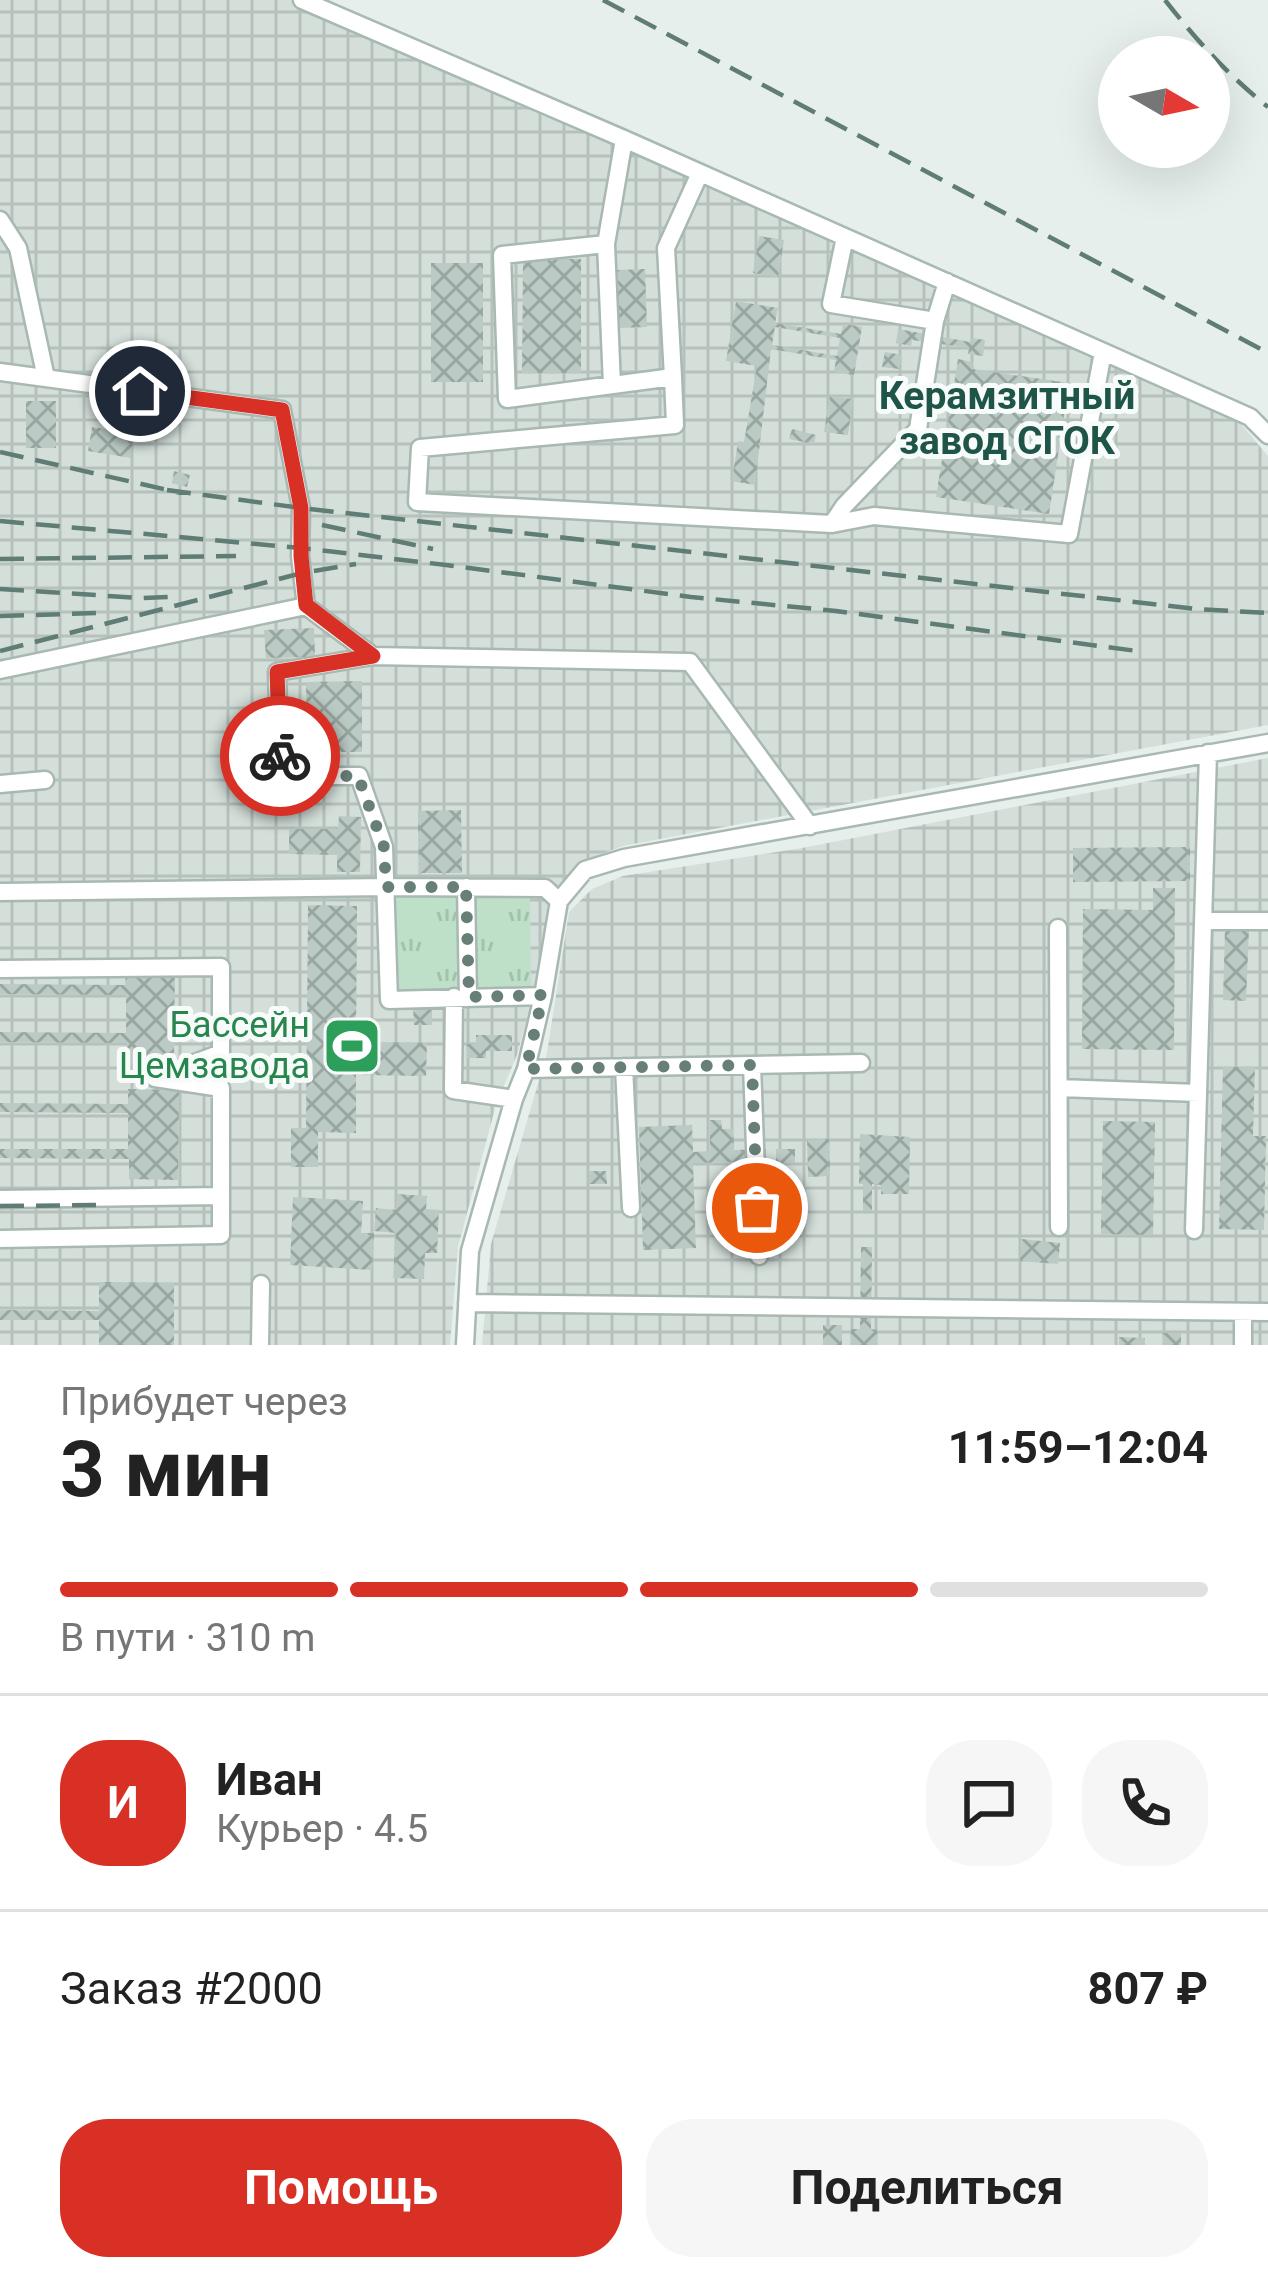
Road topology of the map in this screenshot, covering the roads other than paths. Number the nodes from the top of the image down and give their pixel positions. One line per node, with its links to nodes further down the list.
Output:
1 (302, 0): 2 (street)
2 (624, 139): 3 (street); 6 (street)
3 (700, 173): 5 (street); 11 (street)
4 (0, 220): 12 (street)
5 (845, 237): 7 (street); 8 (street)
6 (606, 244): 13 (street); 13 (street)
7 (946, 282): 8 (street); 9 (street)
8 (935, 321): 15 (street)
9 (1103, 352): 14 (street); 15 (street)
10 (0, 372): 12 (street)
11 (673, 377): 13 (street); 15 (street)
12 (46, 378): 16 (street)
13 (612, 385)
14 (1268, 434)
15 (832, 524)
16 (306, 605): 17 (street); 18 (street)
17 (373, 656): 23 (street); 24 (street)
18 (0, 670)
19 (1268, 743): 20 (street)
20 (1208, 753): 23 (street); 28 (street)
21 (1, 780): 22 (street)
22 (45, 780)
23 (810, 826): 27 (street)
24 (386, 887): 25 (street); 26 (street); 33 (street)
25 (466, 887): 27 (street); 33 (street)
26 (0, 892)
27 (559, 901): 32 (street)
28 (1202, 921): 29 (street); 39 (street)
29 (1268, 921)
30 (1058, 928): 38 (street)
31 (0, 969): 41 (street)
32 (543, 995): 33 (street); 37 (street)
33 (461, 997): 40 (street)
34 (861, 1063): 35 (street)
35 (752, 1065): 36 (street); 47 (street)
36 (624, 1067): 37 (street); 43 (street)
37 (526, 1069): 40 (street)
38 (1059, 1088): 39 (street); 44 (street)
39 (1198, 1094): 45 (street)
40 (514, 1099): 49 (street)
41 (221, 1196): 42 (street); 46 (street)
42 (0, 1199)
43 (632, 1208)
44 (1059, 1227)
45 (1194, 1231)
46 (0, 1238)
47 (759, 1256)
48 (261, 1285): 52 (street)
49 (467, 1303): 50 (street); 53 (street)
50 (1243, 1312): 51 (street); 54 (street)
51 (1268, 1312)
52 (260, 1345)
53 (465, 1345)
54 (1243, 1345)

